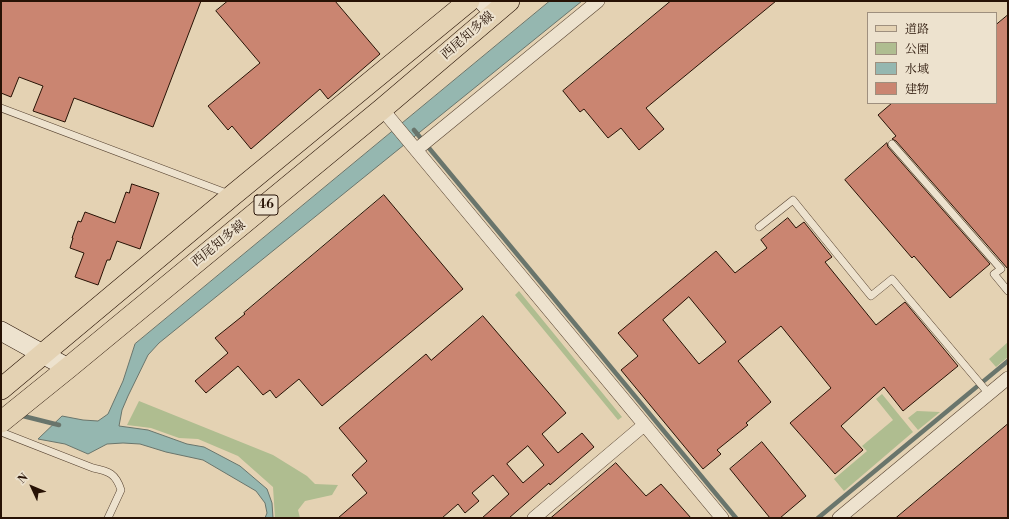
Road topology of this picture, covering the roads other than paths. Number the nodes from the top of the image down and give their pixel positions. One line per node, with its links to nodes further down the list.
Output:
1 (470, 1): 8 (main road, 西尾知多線 / 46)
2 (598, 1): 7 (street)
3 (495, 5): 5 (main road, 西尾知多線 / 46)
4 (1, 108): 8 (lane)
5 (386, 114): 7 (street); 13 (main road, 西尾知多線 / 46)
6 (892, 144): 10 (lane)
7 (413, 146): 18 (street)
8 (233, 195): 12 (main road, 西尾知多線 / 46)
9 (759, 227): 16 (lane)
10 (1008, 291)
11 (1, 331): 12 (street)
12 (43, 354): 13 (street); 15 (main road, 西尾知多線 / 46)
13 (68, 368): 17 (main road, 西尾知多線 / 46)
14 (1008, 378): 16 (street)
15 (1, 389)
16 (989, 394): 22 (street)
17 (2, 424): 19 (lane)
18 (644, 425): 20 (street); 21 (street)
19 (108, 518)
20 (534, 518)
21 (722, 518)
22 (839, 518)

